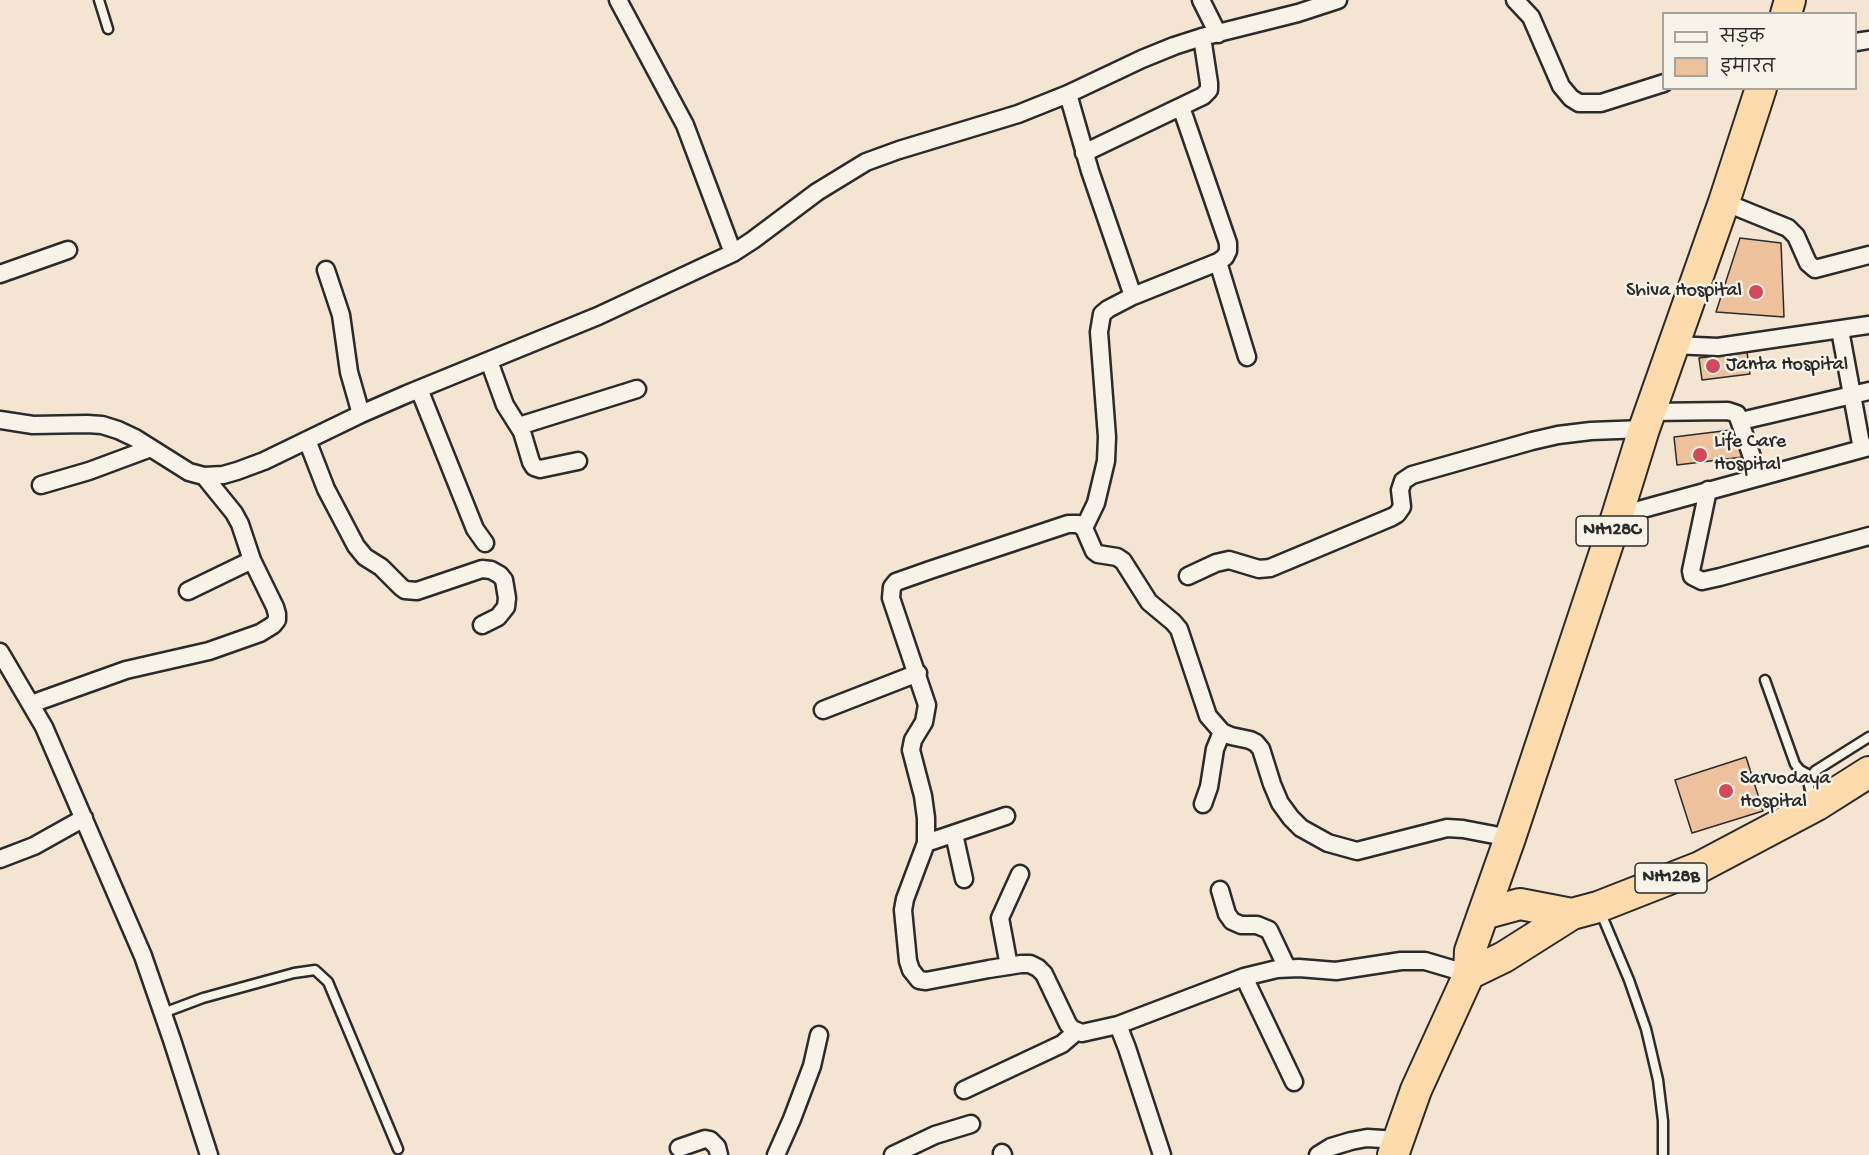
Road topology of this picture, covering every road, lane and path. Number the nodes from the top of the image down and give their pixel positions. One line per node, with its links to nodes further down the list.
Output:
1 (99, 0): 6 (lane)
2 (618, 0): 15 (street)
3 (1201, 0): 7 (street)
4 (1338, 0): 7 (street)
5 (1515, 0): 8 (street)
6 (108, 29)
7 (1210, 36): 10 (street); 11 (street)
8 (1662, 84)
9 (1760, 90): 13 (highway, NH128C)
10 (1068, 94): 12 (street); 15 (street)
11 (1180, 107): 12 (street); 17 (street)
12 (1084, 153): 20 (street)
13 (1724, 202): 16 (street); 23 (highway, NH128C)
14 (68, 250): 19 (street)
15 (733, 253): 25 (street)
16 (1869, 255)
17 (1218, 262): 20 (street); 24 (street)
18 (326, 270): 30 (street)
19 (0, 274)
20 (1133, 296): 44 (street)
21 (1869, 325): 22 (street)
22 (1840, 330): 23 (street); 29 (street)
23 (1673, 345): 32 (highway, NH128C)
24 (1247, 357)
25 (489, 361): 26 (street); 34 (street)
26 (419, 389): 30 (street); 46 (street)
27 (637, 389): 34 (street)
28 (1869, 391): 29 (street)
29 (1852, 395): 33 (street); 37 (street)
30 (361, 414): 35 (street)
31 (0, 420): 36 (street)
32 (1647, 421): 33 (street); 43 (highway, NH128C); 48 (street)
33 (1741, 421): 40 (street)
34 (519, 426): 38 (street)
35 (307, 440): 39 (street); 50 (street)
36 (151, 448): 39 (street); 41 (street)
37 (1866, 448): 40 (street)
38 (578, 461)
39 (204, 476): 47 (street)
40 (1759, 477): 42 (street)
41 (41, 485)
42 (1708, 490): 43 (street); 45 (street)
43 (1617, 516): 65 (highway, NH128C)
44 (1084, 528): 52 (street); 56 (street)
45 (1869, 536)
46 (485, 543)
47 (252, 560): 49 (street); 54 (street)
48 (1188, 576)
49 (188, 591)
50 (482, 625)
51 (0, 652): 54 (street)
52 (918, 674): 55 (street); 66 (street)
53 (1766, 680): 59 (lane)
54 (32, 704): 63 (street)
55 (823, 710)
56 (1222, 732): 60 (street); 65 (street)
57 (1869, 736): 59 (lane)
58 (1869, 772): 61 (highway, NH128B)
59 (1811, 776): 61 (lane)
60 (1203, 804)
61 (1817, 805): 72 (highway, NH128B)
62 (1006, 816): 64 (street)
63 (84, 818): 67 (street); 78 (street)
64 (954, 834): 66 (street); 69 (street)
65 (1510, 838): 71 (highway); 73 (highway, NH128C)
66 (926, 843): 74 (street)
67 (0, 859)
68 (1020, 874): 74 (street)
69 (964, 879)
70 (1220, 890): 75 (street)
71 (1520, 904): 72 (highway); 73 (highway)
72 (1585, 910): 76 (highway, NH128B); 94 (lane)
73 (1483, 914): 76 (highway, NH128C)
74 (1009, 966): 80 (street)
75 (1287, 968): 76 (street); 77 (street)
76 (1469, 974): 87 (highway)
77 (1244, 977): 79 (street); 82 (street)
78 (163, 1013): 86 (lane); 88 (street)
79 (1118, 1025): 80 (street); 92 (street)
80 (1076, 1032): 83 (street)
81 (819, 1035): 90 (street)
82 (1294, 1082)
83 (964, 1090)
84 (971, 1124): 91 (street)
85 (678, 1148): 89 (street)
86 (398, 1149)
87 (1398, 1150): 93 (street)
88 (209, 1155)
89 (719, 1155)
90 (776, 1155)
91 (893, 1155)
92 (1162, 1155)
93 (1318, 1155)
94 (1663, 1155)

